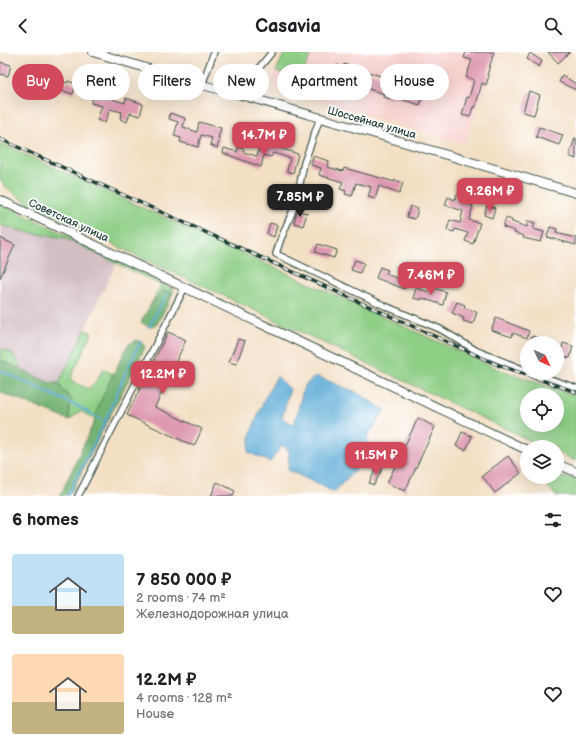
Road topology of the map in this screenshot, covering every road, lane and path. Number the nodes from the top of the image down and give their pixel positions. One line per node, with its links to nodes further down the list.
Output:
1 (93, 52): 5 (main road, Шоссейная улица)
2 (214, 52): 6 (street)
3 (272, 52): 4 (street)
4 (262, 64)
5 (138, 66)
6 (205, 77)
7 (258, 100): 8 (main road, Шоссейная улица)
8 (320, 118): 9 (main road, Шоссейная улица); 12 (street)
9 (576, 193)
10 (0, 200): 11 (main road, Советская улица)
11 (185, 287): 15 (main road, Советская улица); 18 (street)
12 (520, 368)
13 (553, 380): 14 (street)
14 (576, 388)
15 (520, 447)
16 (564, 467): 17 (main road)
17 (576, 472)
18 (78, 496)

